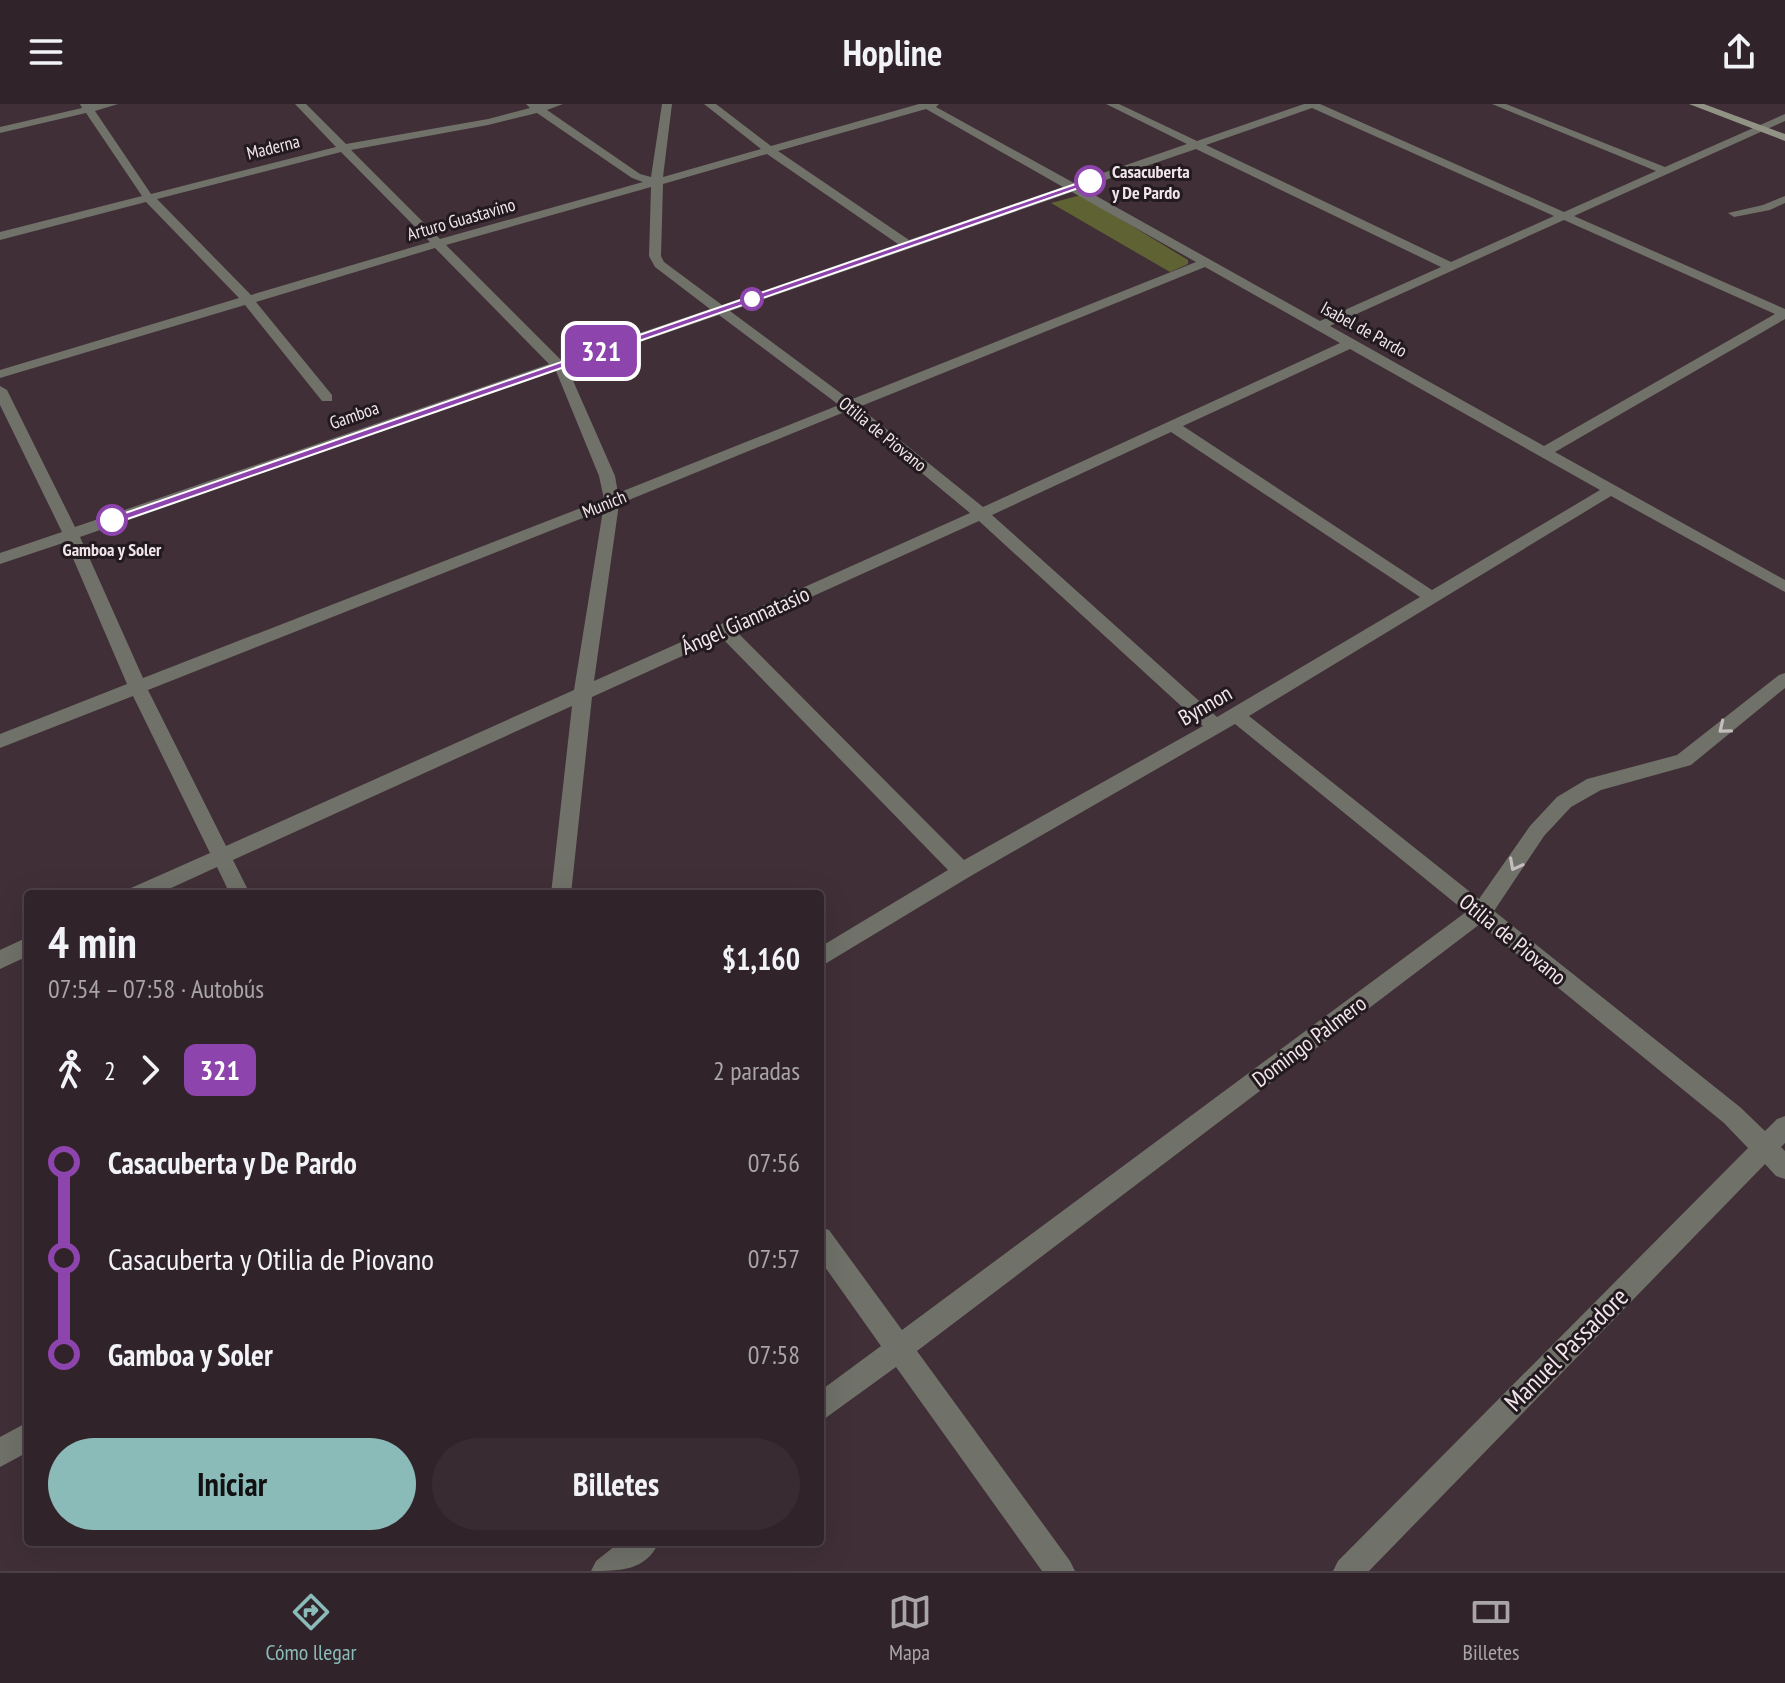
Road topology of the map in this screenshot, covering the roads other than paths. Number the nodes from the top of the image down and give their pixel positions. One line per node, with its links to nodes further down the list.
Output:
1 (113, 104): 12 (street)
2 (300, 104): 18 (street)
3 (558, 104): 11 (street, Maderna)
4 (667, 104): 21 (street, Otilia de Piovano)
5 (709, 104): 19 (street)
6 (1111, 104): 17 (street)
7 (1313, 104): 17 (street, Gamboa); 26 (street)
8 (1497, 104): 20 (street)
9 (1694, 104): 14 (street)
10 (928, 105): 19 (street, Arturo Guastavino); 22 (street, Isabel de Pardo)
11 (535, 106): 18 (street, Maderna); 21 (street)
12 (87, 107): 15 (street); 23 (street)
13 (1785, 117): 14 (street)
14 (1760, 128): 16 (street); 20 (street)
15 (0, 130)
16 (1785, 138)
17 (1195, 145): 22 (street, Gamboa); 31 (street)
18 (343, 148): 23 (street, Maderna); 28 (street)
19 (770, 151): 21 (street, Arturo Guastavino); 29 (street)
20 (1664, 170): 26 (street)
21 (657, 183): 28 (street, Arturo Guastavino); 33 (street, Otilia de Piovano)
22 (1073, 187): 29 (street, Gamboa); 30 (street, Isabel de Pardo)
23 (148, 197): 27 (street, Maderna); 32 (street)
24 (1785, 199): 25 (street)
25 (1734, 213)
26 (1564, 215): 31 (street); 34 (street)
27 (0, 236)
28 (439, 243): 32 (street, Arturo Guastavino); 37 (street)
29 (907, 244): 33 (street, Gamboa)
30 (1206, 262): 35 (street, Isabel de Pardo); 41 (street, Munich)
31 (1452, 267): 35 (street)
32 (248, 300): 38 (street, Arturo Guastavino); 40 (street)
33 (721, 309): 37 (street, Gamboa); 41 (street, Otilia de Piovano)
34 (1785, 314): 43 (street)
35 (1321, 325): 36 (street, Isabel de Pardo)
36 (1351, 343): 42 (street, Ángel Giannatasio); 43 (street, Isabel de Pardo)
37 (559, 366): 45 (street); 47 (street, Gamboa)
38 (0, 374)
39 (0, 390): 47 (street)
40 (327, 398)
41 (848, 405): 45 (street, Munich); 46 (street, Otilia de Piovano)
42 (1171, 425): 46 (street, Ángel Giannatasio); 50 (street)
43 (1546, 451): 44 (street, Isabel de Pardo)
44 (1612, 489): 49 (street, Isabel de Pardo); 50 (street, Bynnon)
45 (612, 501): 53 (street, Munich); 54 (street)
46 (981, 514): 51 (street, Ángel Giannatasio); 56 (street, Otilia de Piovano)
47 (71, 535): 48 (street, Gamboa); 53 (street)
48 (0, 559)
49 (1785, 587)
50 (1431, 597): 55 (street, Bynnon)
51 (724, 630): 54 (street, Ángel Giannatasio); 59 (street)
52 (1785, 679): 63 (street, Domingo Palmero, one-way to 63)
53 (137, 686): 57 (street, Munich); 58 (street)
54 (583, 692): 58 (street, Ángel Giannatasio); 62 (street)
55 (1236, 715): 56 (street, Bynnon); 63 (street, Otilia de Piovano)
56 (1216, 727): 59 (street, Bynnon)
57 (0, 741)
58 (222, 854): 60 (street, Ángel Giannatasio); 61 (street)
59 (962, 871): 65 (street, Bynnon)
60 (146, 890)
61 (238, 890)
62 (561, 890)
63 (1480, 913): 68 (street, Otilia de Piovano); 71 (street, Domingo Palmero)
64 (24, 948): 66 (street)
65 (824, 956)
66 (0, 960)
67 (1785, 1127): 68 (street, Manuel Passadore)
68 (1765, 1147): 69 (street, Otilia de Piovano); 78 (street, Manuel Passadore)
69 (1785, 1168)
70 (824, 1245): 71 (street)
71 (898, 1349): 72 (street, Domingo Palmero); 77 (street)
72 (824, 1405)
73 (24, 1438): 74 (street)
74 (0, 1453)
75 (639, 1546): 76 (street)
76 (606, 1571)
77 (1060, 1571)
78 (1348, 1571)

